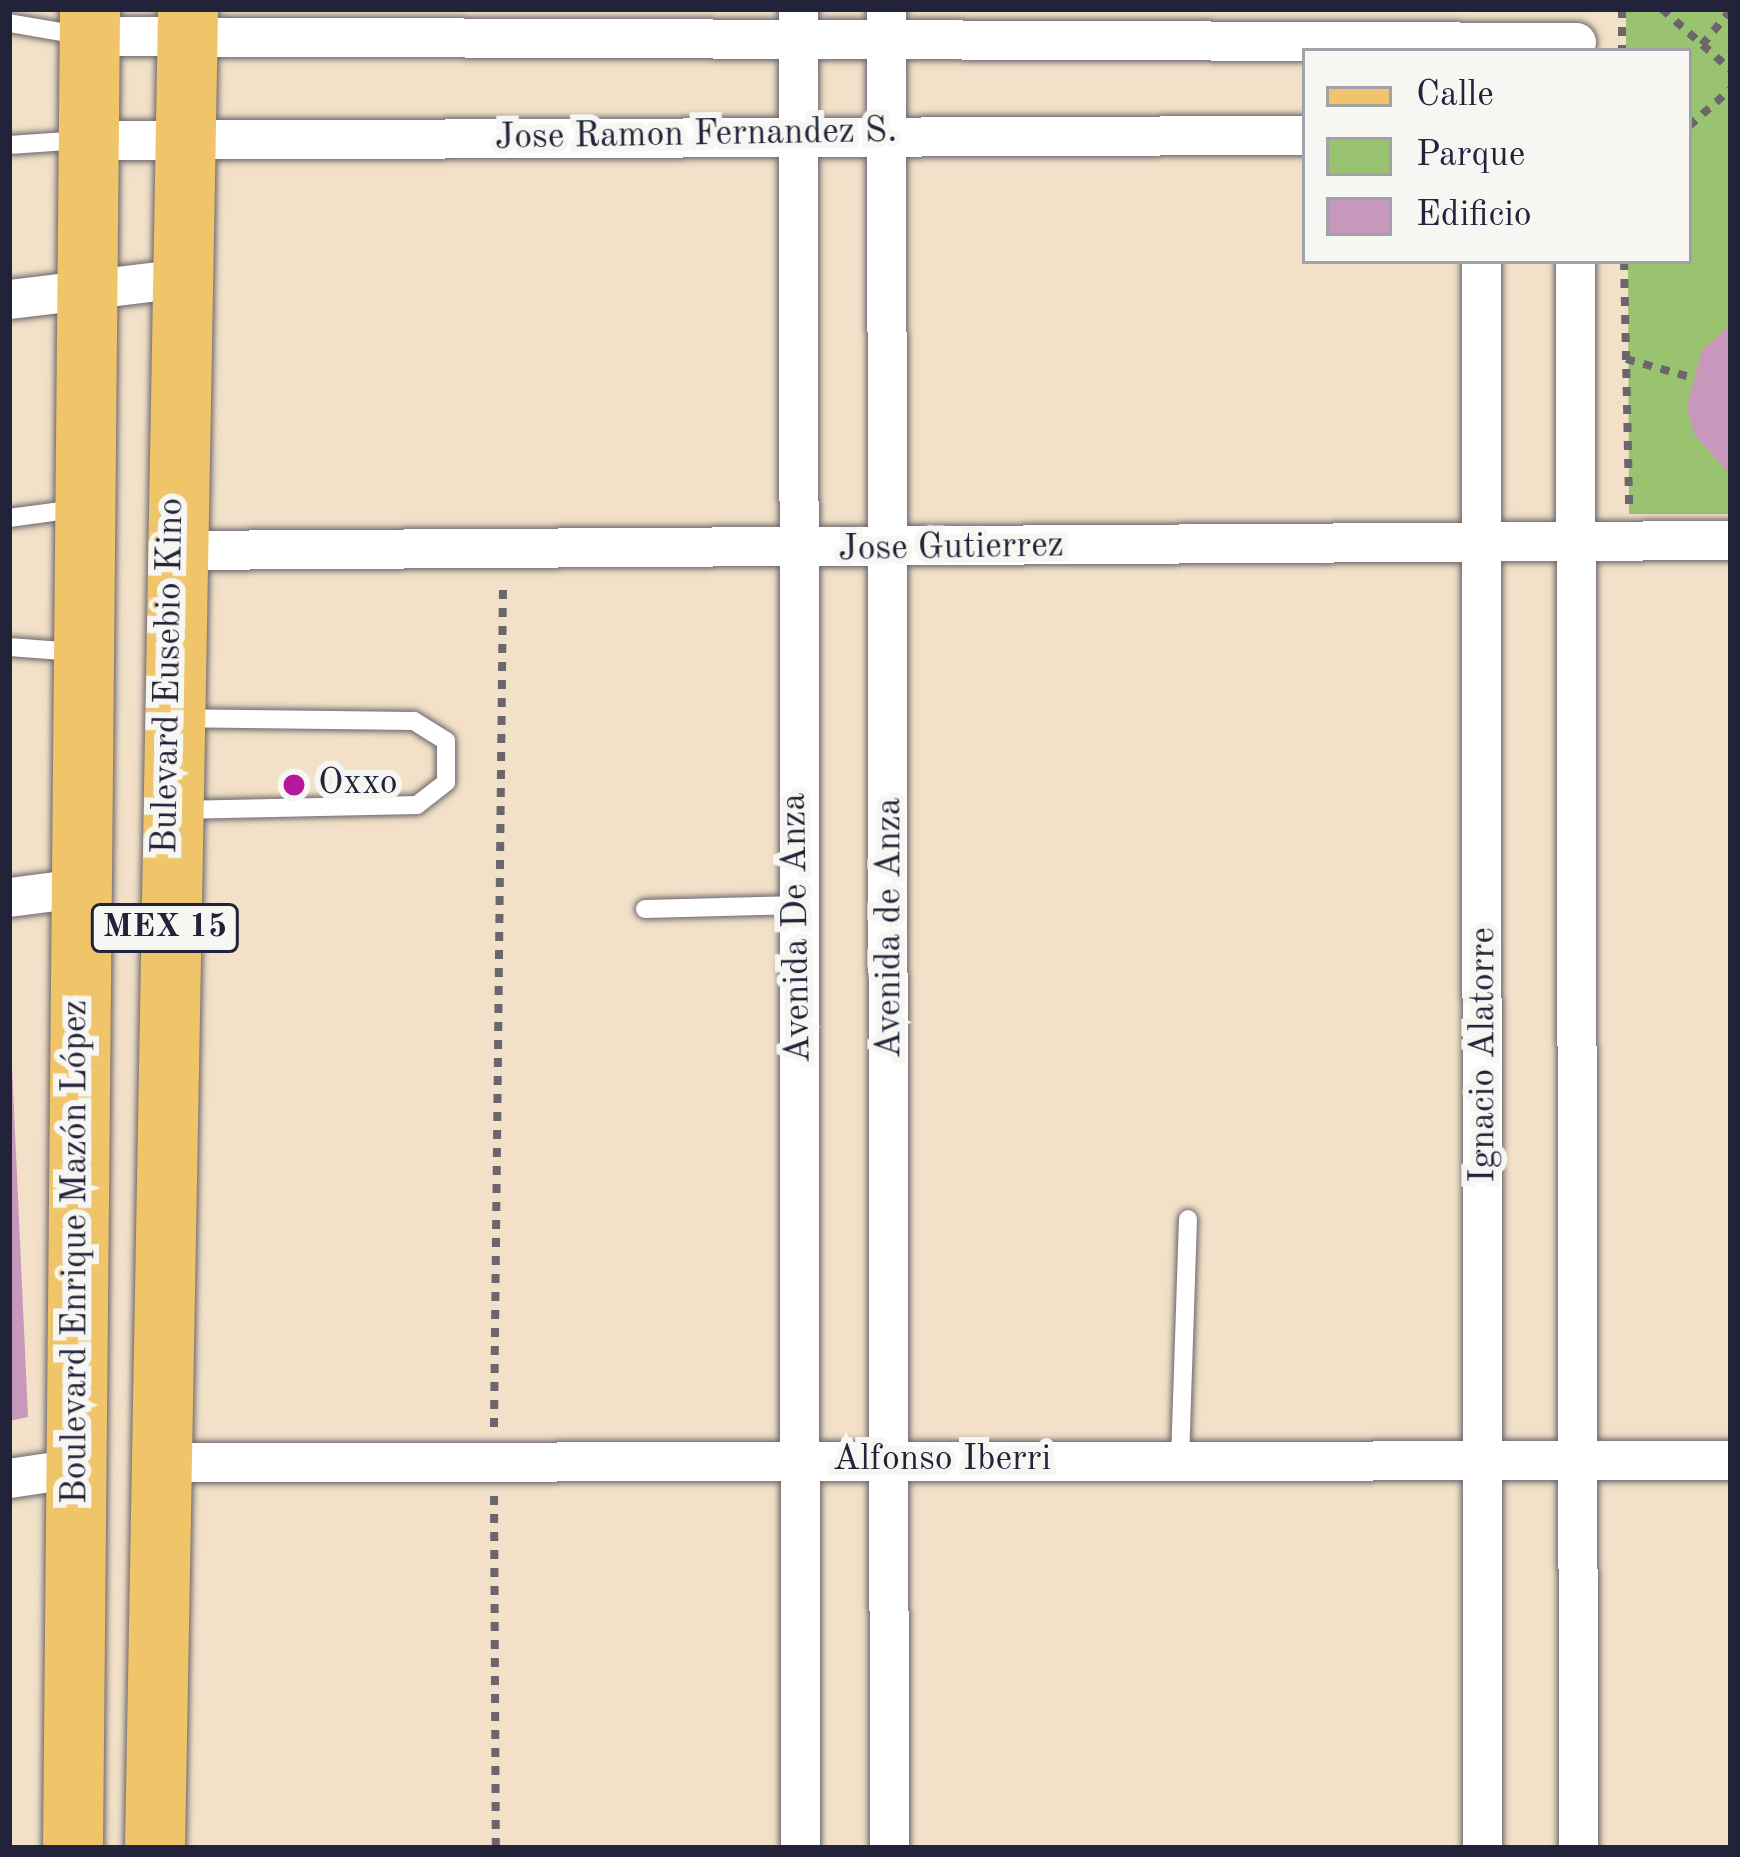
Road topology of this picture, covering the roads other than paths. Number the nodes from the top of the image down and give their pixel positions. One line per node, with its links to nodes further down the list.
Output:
1 (9, 22): 2 (lane)
2 (89, 23): 4 (street); 11 (main road, Boulevard Enrique Mazón López / MEX 15)
3 (886, 23): 5 (street); 6 (street); 8 (street, Avenida de Anza)
4 (188, 24): 5 (street); 12 (main road, Bulevard Eusebio Kino / MEX 15)
5 (799, 24): 10 (street, Avenida De Anza)
6 (1480, 34): 7 (street)
7 (1576, 34)
8 (885, 133): 9 (street, Jose Ramon Fernandez S.); 10 (street, Jose Ramon Fernandez S.); 25 (street, Avenida de Anza)
9 (1302, 135)
10 (797, 137): 12 (street, Jose Ramon Fernandez S.); 26 (street, Avenida De Anza)
11 (86, 140): 12 (street, Jose Ramon Fernandez S.); 13 (lane); 17 (main road, Boulevard Enrique Mazón López / MEX 15)
12 (187, 141): 16 (main road, Bulevard Eusebio Kino / MEX 15)
13 (9, 146)
14 (1481, 264): 23 (street, Ignacio Alatorre)
15 (1575, 264): 21 (street)
16 (182, 278): 17 (street); 24 (main road, Bulevard Eusebio Kino / MEX 15)
17 (82, 288): 18 (street); 19 (main road, Boulevard Enrique Mazón López / MEX 15)
18 (9, 299)
19 (81, 509): 20 (lane); 28 (main road, Boulevard Enrique Mazón López / MEX 15)
20 (9, 518)
21 (1572, 539): 22 (street, Jose Gutierrez); 23 (street, Jose Gutierrez); 37 (street)
22 (1731, 540)
23 (1482, 541): 25 (street, Jose Gutierrez); 36 (street, Ignacio Alatorre)
24 (172, 550): 26 (street, Jose Gutierrez); 29 (main road, Bulevard Eusebio Kino / MEX 15)
25 (892, 550): 26 (street, Jose Gutierrez); 42 (street, Avenida de Anza)
26 (795, 552): 33 (street, Avenida De Anza)
27 (9, 647): 28 (lane)
28 (80, 652): 31 (main road, Boulevard Enrique Mazón López / MEX 15)
29 (168, 718): 30 (main road, Bulevard Eusebio Kino / MEX 15); 30 (lane)
30 (168, 810): 40 (main road, Bulevard Eusebio Kino / MEX 15)
31 (78, 888): 32 (street); 43 (main road, Boulevard Enrique Mazón López / MEX 15)
32 (9, 897)
33 (799, 904): 34 (lane); 41 (street, Avenida De Anza)
34 (645, 909)
35 (1188, 1219): 38 (lane)
36 (1487, 1458): 37 (street, Alfonso Iberri); 38 (street, Alfonso Iberri); 49 (street, Ignacio Alatorre)
37 (1577, 1459): 39 (street, Alfonso Iberri); 50 (street)
38 (1180, 1460): 42 (street, Alfonso Iberri)
39 (1731, 1460)
40 (154, 1462): 41 (street, Alfonso Iberri); 46 (main road, Bulevard Eusebio Kino / MEX 15)
41 (800, 1462): 42 (street, Alfonso Iberri); 47 (street, Avenida De Anza)
42 (889, 1462): 48 (street, Avenida de Anza)
43 (76, 1468): 44 (street); 45 (main road, Boulevard Enrique Mazón López / MEX 15)
44 (9, 1478)
45 (73, 1848)
46 (155, 1848)
47 (800, 1848)
48 (889, 1848)
49 (1482, 1848)
50 (1578, 1848)

